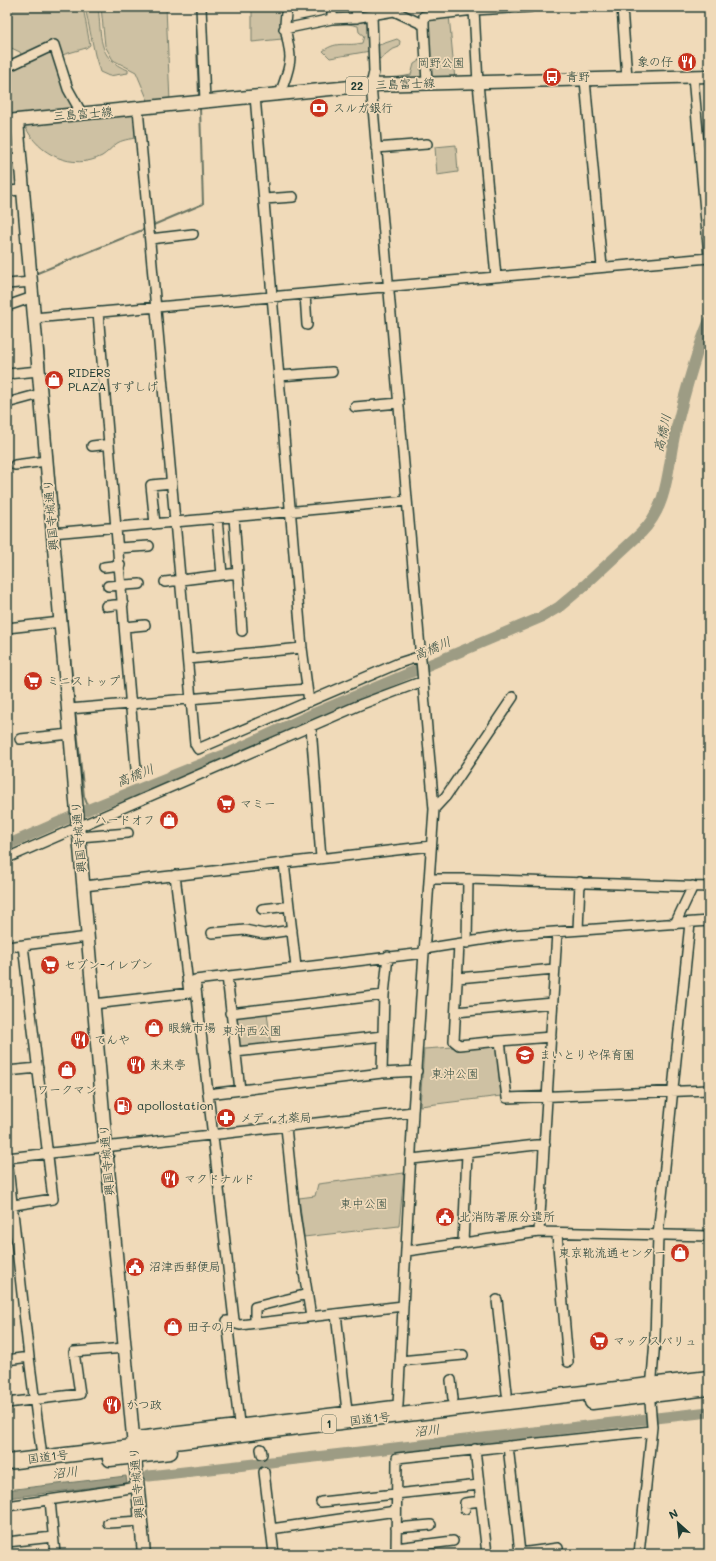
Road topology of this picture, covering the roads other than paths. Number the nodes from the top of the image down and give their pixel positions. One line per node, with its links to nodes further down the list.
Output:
1 (202, 7): 24 (street)
2 (288, 7): 13 (street)
3 (332, 7): 10 (street)
4 (356, 7): 11 (street)
5 (530, 7): 8 (street)
6 (622, 7): 17 (street)
7 (395, 9): 9 (street); 12 (street)
8 (474, 9): 12 (street); 19 (street)
9 (372, 16): 11 (street); 21 (street)
10 (332, 18): 11 (street); 13 (street)
11 (357, 18)
12 (424, 25): 20 (street)
13 (284, 30): 22 (street)
14 (7, 67): 26 (street)
15 (693, 76): 16 (main road, 三島富士線 / 22); 17 (main road, 三島富士線 / 22); 38 (street)
16 (709, 76)
17 (627, 78): 18 (main road, 三島富士線 / 22)
18 (585, 80): 19 (main road, 三島富士線 / 22); 39 (street)
19 (478, 82): 20 (main road, 三島富士線 / 22); 40 (street)
20 (427, 83): 21 (main road, 三島富士線 / 22)
21 (371, 85): 22 (main road, 三島富士線 / 22); 29 (street)
22 (280, 94): 23 (main road, 三島富士線 / 22)
23 (255, 96): 24 (main road, 三島富士線 / 22); 35 (street)
24 (205, 101): 25 (main road, 三島富士線 / 22)
25 (138, 109): 26 (main road, 三島富士線 / 22); 36 (street)
26 (82, 114): 27 (main road, 三島富士線 / 22)
27 (12, 121): 30 (main road, 興国寺城通り)
28 (427, 144): 29 (street)
29 (376, 148): 43 (street)
30 (21, 158): 31 (street); 32 (main road, 興国寺城通り)
31 (7, 159)
32 (23, 190): 33 (street); 41 (main road, 興国寺城通り)
33 (7, 191)
34 (293, 197): 35 (street)
35 (264, 200): 46 (street)
36 (149, 231): 37 (street); 48 (street)
37 (192, 234)
38 (709, 257): 39 (street)
39 (602, 267): 40 (street)
40 (496, 277): 43 (street)
41 (32, 282): 42 (street); 45 (main road, 興国寺城通り)
42 (7, 284)
43 (388, 286): 44 (street); 58 (street)
44 (305, 294): 46 (street); 51 (street)
45 (33, 296): 47 (street); 50 (main road, 興国寺城通り)
46 (272, 297): 48 (street); 55 (street)
47 (7, 306)
48 (156, 307): 49 (street); 64 (street)
49 (98, 312): 50 (street); 60 (street)
50 (34, 318): 52 (main road, 興国寺城通り)
51 (307, 325)
52 (39, 371): 54 (street); 56 (main road, 興国寺城通り)
53 (332, 372): 55 (street)
54 (7, 374)
55 (279, 376): 66 (street)
56 (40, 394): 57 (street); 62 (main road, 興国寺城通り)
57 (7, 403)
58 (399, 403): 59 (street); 65 (street)
59 (356, 407)
60 (109, 444): 61 (street); 71 (street)
61 (92, 446)
62 (46, 461): 63 (street); 72 (main road, 興国寺城通り)
63 (15, 465)
64 (172, 482): 69 (street); 70 (street)
65 (407, 501): 66 (street); 92 (street)
66 (290, 512): 67 (street); 91 (street)
67 (234, 517): 68 (street); 77 (street)
68 (217, 518): 69 (street); 78 (street)
69 (176, 522): 70 (street); 79 (street)
70 (154, 524): 71 (street)
71 (116, 528): 72 (street); 74 (street)
72 (52, 533): 86 (main road, 興国寺城通り)
73 (149, 546): 74 (street)
74 (118, 548): 75 (street)
75 (120, 565): 76 (street); 82 (street)
76 (104, 567)
77 (238, 573): 78 (street); 90 (street)
78 (222, 575): 79 (street)
79 (181, 580): 80 (street); 93 (street)
80 (165, 582)
81 (140, 584): 82 (street)
82 (122, 585): 83 (street); 84 (street)
83 (108, 586)
84 (123, 604): 85 (street); 88 (street)
85 (106, 606)
86 (61, 622): 89 (street); 100 (main road, 興国寺城通り)
87 (145, 625): 88 (street)
88 (125, 627): 99 (street)
89 (7, 628)
90 (242, 631)
91 (302, 648): 93 (street); 95 (street)
92 (422, 656): 94 (street); 98 (street)
93 (188, 659): 97 (street)
94 (423, 679): 101 (street); 105 (street)
95 (307, 689): 97 (street); 98 (street)
96 (513, 696): 105 (street)
97 (192, 700): 98 (street); 99 (street)
98 (309, 702)
99 (132, 705): 100 (street); 104 (street)
100 (73, 709): 102 (main road, 興国寺城通り)
101 (310, 727): 106 (street); 110 (street)
102 (71, 734): 103 (street); 106 (main road, 興国寺城通り)
103 (20, 739)
104 (136, 769)
105 (434, 809): 108 (street)
106 (78, 829): 107 (street); 109 (street); 116 (main road, 興国寺城通り)
107 (128, 833)
108 (431, 846): 110 (street); 113 (street)
109 (7, 858)
110 (321, 858): 111 (street)
111 (284, 863): 112 (street); 119 (street)
112 (175, 875): 116 (street); 140 (street)
113 (430, 879): 114 (street); 132 (street)
114 (468, 879): 115 (street); 129 (street)
115 (580, 882): 117 (street); 125 (street)
116 (84, 886): 128 (main road, 興国寺城通り)
117 (693, 886): 118 (street); 123 (street)
118 (709, 887)
119 (289, 906): 120 (street); 124 (street)
120 (262, 909)
121 (709, 922): 122 (street)
122 (690, 923): 123 (street); 153 (street)
123 (675, 924): 125 (street)
124 (292, 930): 127 (street); 134 (street)
125 (578, 930): 126 (street)
126 (557, 932): 129 (street); 135 (street)
127 (212, 933)
128 (88, 937): 130 (street); 140 (main road, 興国寺城通り)
129 (463, 944): 132 (street); 137 (street)
130 (23, 945): 131 (street); 147 (street)
131 (7, 947)
132 (424, 951): 133 (street); 149 (street)
133 (388, 956): 134 (street); 138 (street)
134 (296, 967): 136 (street)
135 (554, 969): 137 (street); 139 (street)
136 (227, 976): 142 (street); 154 (street)
137 (458, 978): 141 (street)
138 (384, 995): 142 (street); 143 (street)
139 (553, 1003): 141 (street); 144 (street)
140 (94, 1004): 160 (main road, 興国寺城通り)
141 (456, 1012): 145 (street)
142 (230, 1013): 146 (street)
143 (383, 1036): 146 (street); 150 (street)
144 (552, 1036): 145 (street); 155 (street)
145 (500, 1041): 155 (street)
146 (235, 1052): 151 (street)
147 (38, 1068): 148 (street); 161 (street)
148 (7, 1071)
149 (417, 1071): 150 (street); 156 (street)
150 (382, 1073): 151 (street)
151 (240, 1090): 154 (street)
152 (709, 1090): 153 (street)
153 (672, 1093): 155 (street); 167 (street)
154 (208, 1094): 158 (street)
155 (548, 1098): 159 (street)
156 (413, 1112): 157 (street); 163 (street)
157 (286, 1127): 158 (street); 172 (street)
158 (213, 1135): 160 (street); 177 (street)
159 (545, 1144): 162 (street); 165 (street)
160 (106, 1147): 161 (street); 179 (main road, 興国寺城通り)
161 (48, 1153): 164 (street); 164 (street)
162 (467, 1154): 163 (street); 170 (street)
163 (412, 1159): 171 (street)
164 (10, 1205): 169 (street)
165 (539, 1232): 166 (street); 170 (street)
166 (557, 1234): 167 (street); 184 (street)
167 (658, 1235): 168 (street); 188 (street)
168 (709, 1236)
169 (12, 1243): 181 (street)
170 (463, 1243): 171 (street)
171 (407, 1251): 174 (street)
172 (308, 1294): 176 (street); 178 (street)
173 (497, 1300): 189 (street)
174 (403, 1306): 175 (street); 183 (street)
175 (336, 1314): 176 (street); 193 (street)
176 (311, 1317): 178 (street)
177 (234, 1320): 178 (street); 194 (street)
178 (255, 1323)
179 (125, 1348): 191 (street); 196 (main road, 興国寺城通り)
180 (463, 1355): 183 (street)
181 (29, 1357): 182 (street); 191 (street)
182 (7, 1360)
183 (400, 1361): 193 (street)
184 (568, 1362)
185 (709, 1378): 188 (highway, 国道1号 / 1)
186 (451, 1380): 190 (street)
187 (709, 1388): 188 (highway, 国道1号 / 1)
188 (651, 1390): 195 (street); 196 (highway, 国道1号 / 1)
189 (507, 1393)
190 (453, 1399)
191 (34, 1400): 192 (street); 198 (street)
192 (7, 1402)
193 (347, 1411): 194 (street)
194 (239, 1423): 196 (street)
195 (652, 1429): 197 (street); 226 (street)
196 (134, 1446): 200 (highway, 国道1号 / 1); 201 (highway, 国道1号 / 1); 204 (main road, 興国寺城通り)
197 (508, 1446): 199 (street); 225 (street)
198 (41, 1449)
199 (475, 1449): 203 (street); 205 (street)
200 (7, 1462)
201 (7, 1471)
202 (264, 1472): 216 (street)
203 (479, 1485): 205 (street); 208 (street)
204 (138, 1487): 206 (street); 212 (main road, 興国寺城通り)
205 (397, 1494): 207 (street); 211 (street)
206 (50, 1500): 209 (street); 217 (street)
207 (321, 1502)
208 (481, 1502): 210 (street); 224 (street)
209 (7, 1506)
210 (465, 1509)
211 (396, 1512): 215 (street); 216 (street)
212 (141, 1521): 213 (street); 222 (main road, 興国寺城通り)
213 (108, 1524)
214 (431, 1525): 215 (street)
215 (396, 1528): 220 (street)
216 (271, 1529): 223 (street)
217 (53, 1537): 219 (street); 221 (street)
218 (453, 1541): 220 (street)
219 (7, 1542)
220 (396, 1551)
221 (55, 1554)
222 (144, 1554)
223 (274, 1554)
224 (487, 1554)
225 (558, 1554)
226 (639, 1554)

